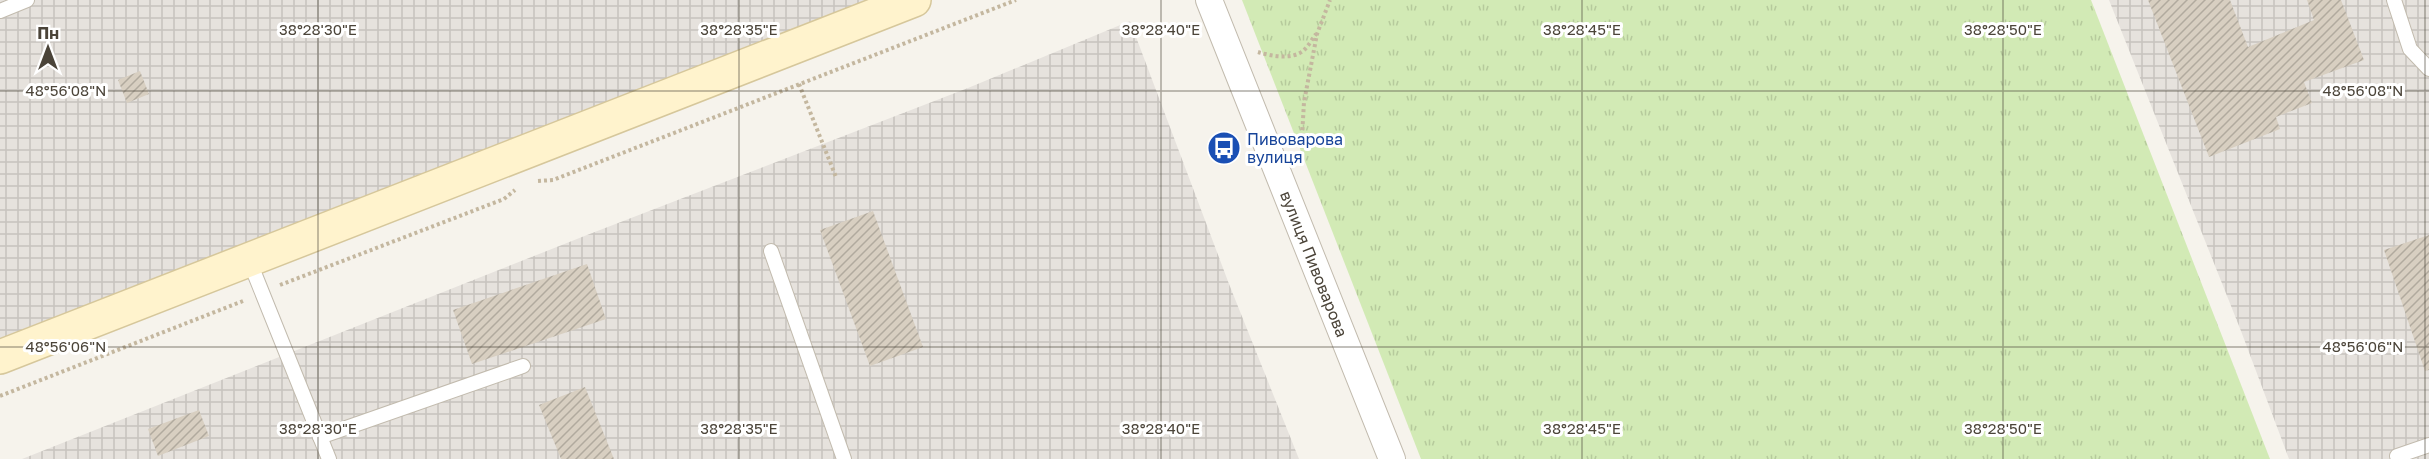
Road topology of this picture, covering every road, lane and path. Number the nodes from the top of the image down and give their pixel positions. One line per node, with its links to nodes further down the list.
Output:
1 (27, 0): 7 (lane)
2 (914, 0): 17 (main road)
3 (1016, 0): 11 (path)
4 (1209, 0): 9 (street, вулиця Пивоварова)
5 (1330, 0): 8 (path)
6 (2394, 0): 10 (lane)
7 (0, 10)
8 (1317, 34): 9 (path); 12 (path)
9 (1227, 46): 27 (street, вулиця Пивоварова)
10 (2429, 69)
11 (800, 84): 13 (path); 14 (path)
12 (1301, 157)
13 (836, 177)
14 (530, 182)
15 (520, 185): 18 (path)
16 (771, 251): 26 (lane)
17 (249, 260): 18 (lane); 19 (main road)
18 (262, 292): 21 (path); 22 (lane)
19 (0, 357)
20 (523, 366): 22 (lane)
21 (0, 396)
22 (320, 437): 25 (lane)
23 (2429, 445): 24 (lane)
24 (2397, 456)
25 (329, 459)
26 (844, 459)
27 (1392, 459)

